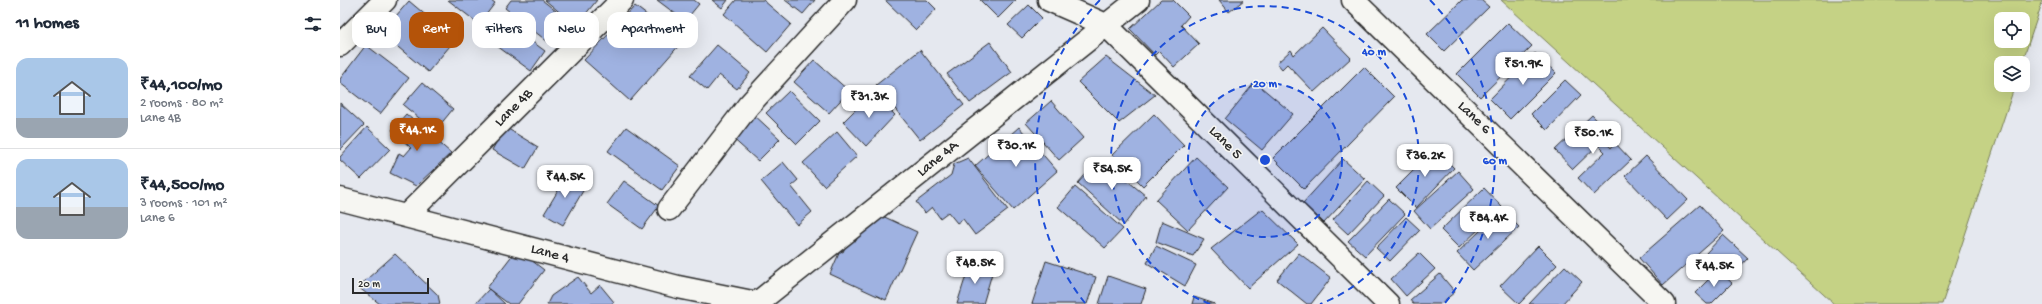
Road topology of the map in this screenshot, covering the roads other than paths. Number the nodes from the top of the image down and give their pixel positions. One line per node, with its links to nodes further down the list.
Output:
1 (385, 0): 8 (street)
2 (622, 0): 11 (street, Lane 4B)
3 (845, 0): 10 (street)
4 (1049, 0): 7 (street, Lane 5)
5 (1138, 0): 7 (street, Lane 4A)
6 (1353, 0): 15 (street, Lane 6)
7 (1106, 25): 13 (street, Lane 4A); 14 (street, Lane 5)
8 (340, 45)
9 (340, 199): 11 (street, Lane 4)
10 (669, 209)
11 (406, 216): 12 (street, Lane 4)
12 (675, 295): 13 (street, Lane 4)
13 (760, 304)
14 (1388, 304)
15 (1664, 304)

